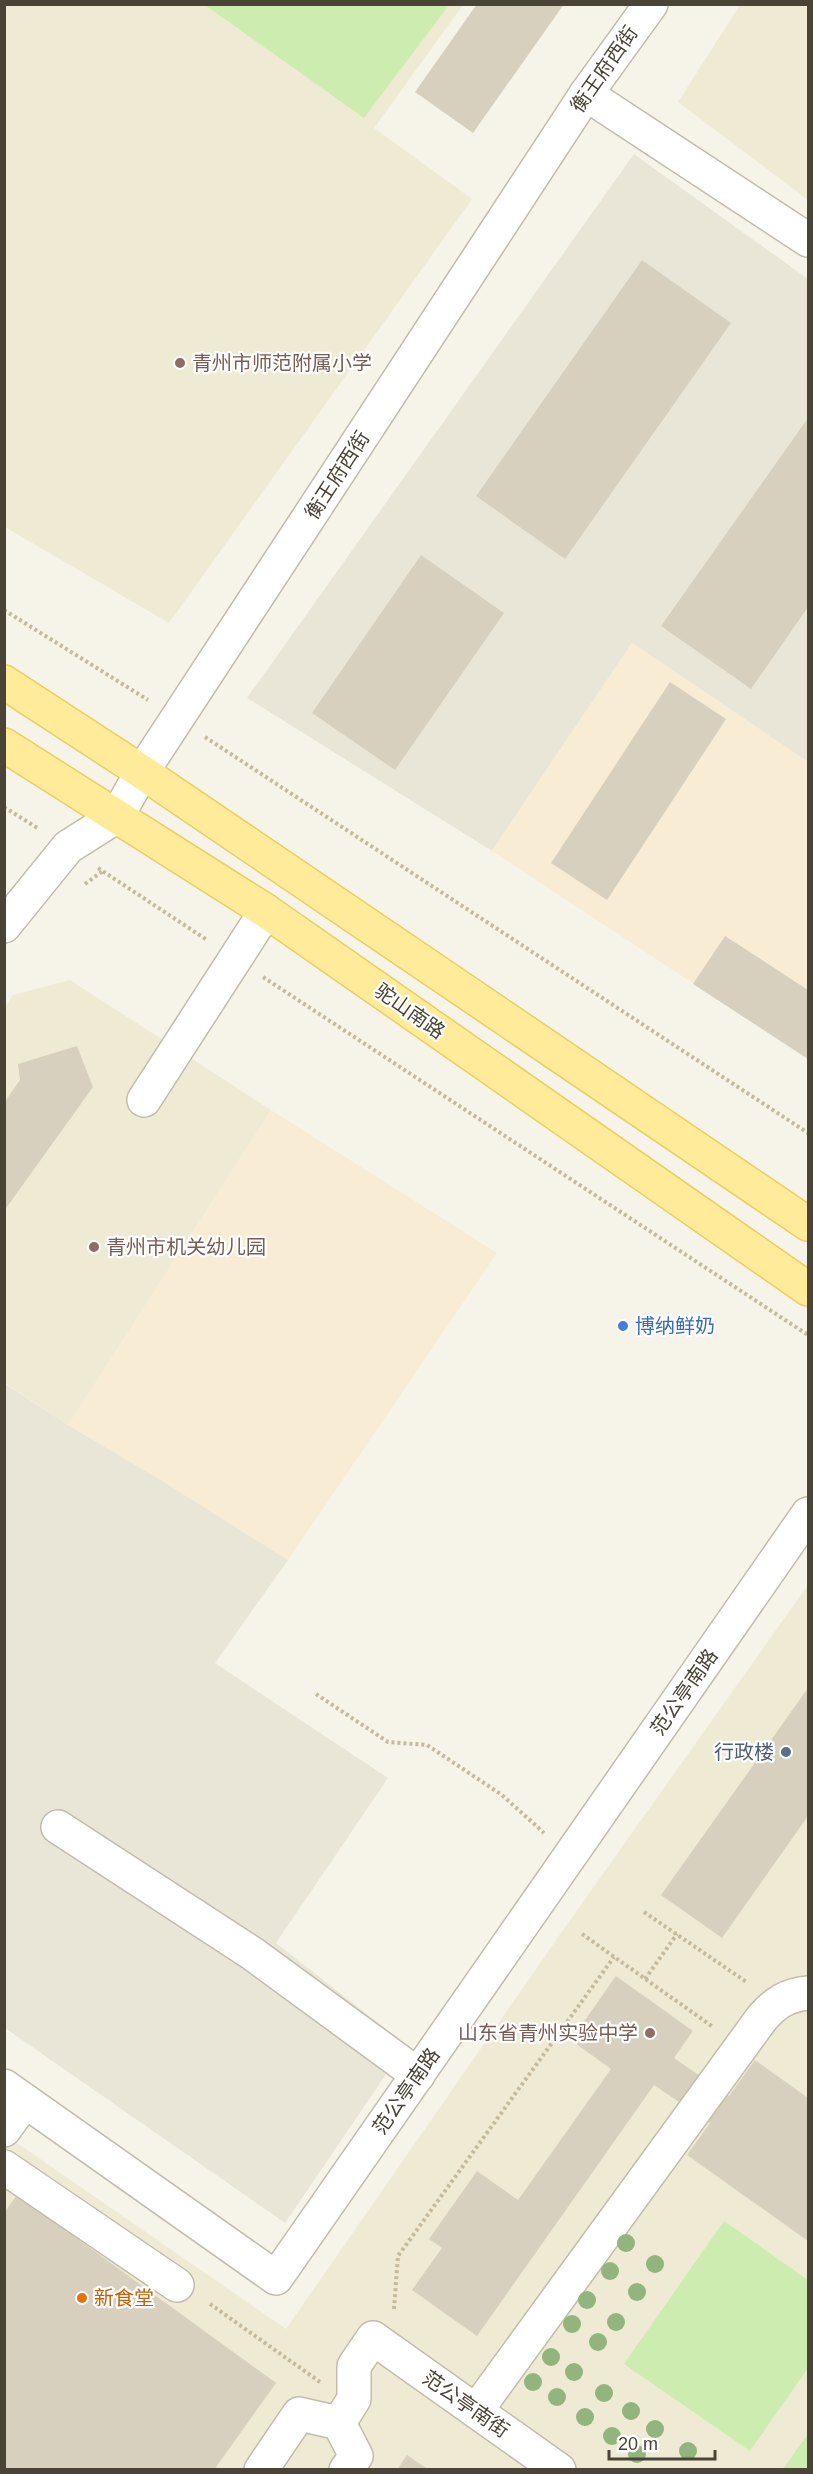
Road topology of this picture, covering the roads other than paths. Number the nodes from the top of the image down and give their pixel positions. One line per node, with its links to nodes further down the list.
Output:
1 (651, 4): 2 (street, 衡王府西街)
2 (586, 94): 3 (street); 6 (street, 衡王府西街)
3 (808, 240)
4 (4, 682): 6 (main road)
5 (4, 745): 7 (main road, 驼山南路)
6 (142, 772): 7 (street, 衡王府西街); 11 (main road)
7 (117, 816): 8 (main road, 驼山南路); 9 (street, 衡王府西街)
8 (266, 911): 10 (street); 12 (main road, 驼山南路)
9 (4, 926)
10 (144, 1100)
11 (808, 1224)
12 (808, 1288)
13 (808, 1514): 16 (street, 范公亭南路)
14 (57, 1827): 16 (street)
15 (808, 1993): 22 (street)
16 (418, 2074): 17 (street, 范公亭南路)
17 (15, 2093): 18 (street)
18 (4, 2130)
19 (4, 2167): 20 (street)
20 (177, 2285)
21 (347, 2411): 22 (street, 范公亭南街); 23 (street); 24 (street)
22 (476, 2411): 25 (street, 范公亭南街)
23 (261, 2469)
24 (346, 2469)
25 (559, 2469)

